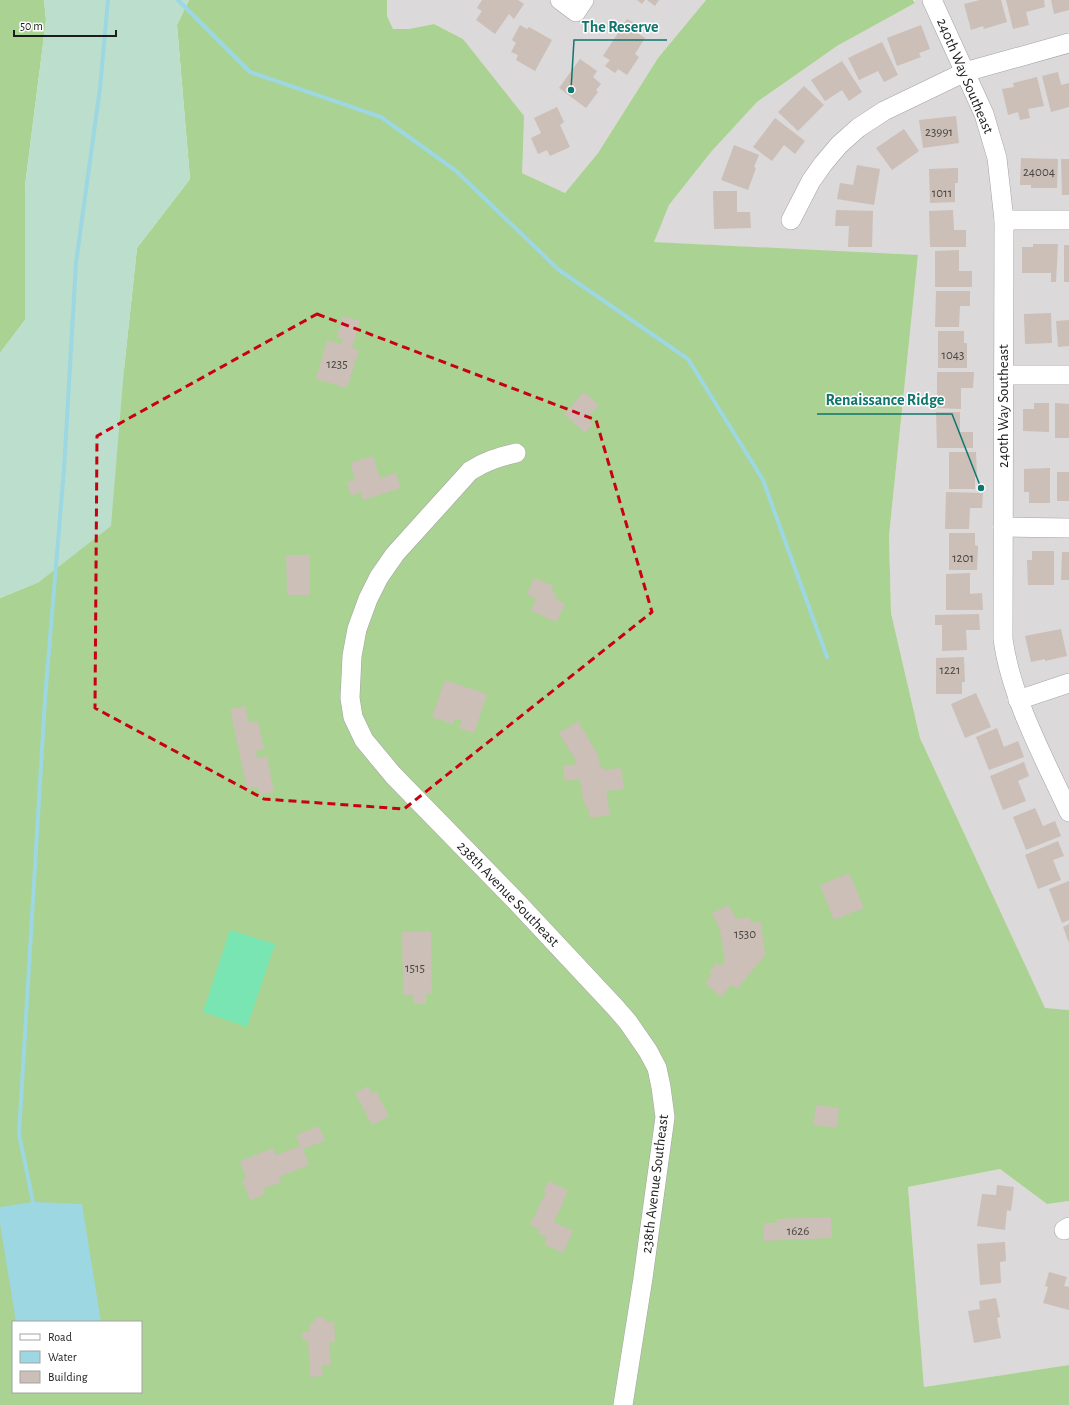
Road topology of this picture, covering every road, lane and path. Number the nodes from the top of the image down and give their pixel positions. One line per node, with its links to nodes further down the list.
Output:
1 (560, 0): 2 (street)
2 (584, 0)
3 (932, 0): 5 (street, 240th Way Southeast)
4 (1069, 43): 5 (street)
5 (965, 72): 6 (street); 7 (street, 240th Way Southeast)
6 (791, 220)
7 (1004, 220): 8 (street); 9 (street, 240th Way Southeast)
8 (1069, 220)
9 (1003, 375): 10 (street); 12 (street, 240th Way Southeast)
10 (1069, 375)
11 (516, 453): 17 (street, 238th Avenue Southeast)
12 (1002, 527): 13 (street); 15 (street, 240th Way Southeast)
13 (1069, 528)
14 (1069, 683): 15 (street)
15 (1018, 700): 16 (street, 240th Way Southeast)
16 (1069, 812)
17 (623, 1405)

